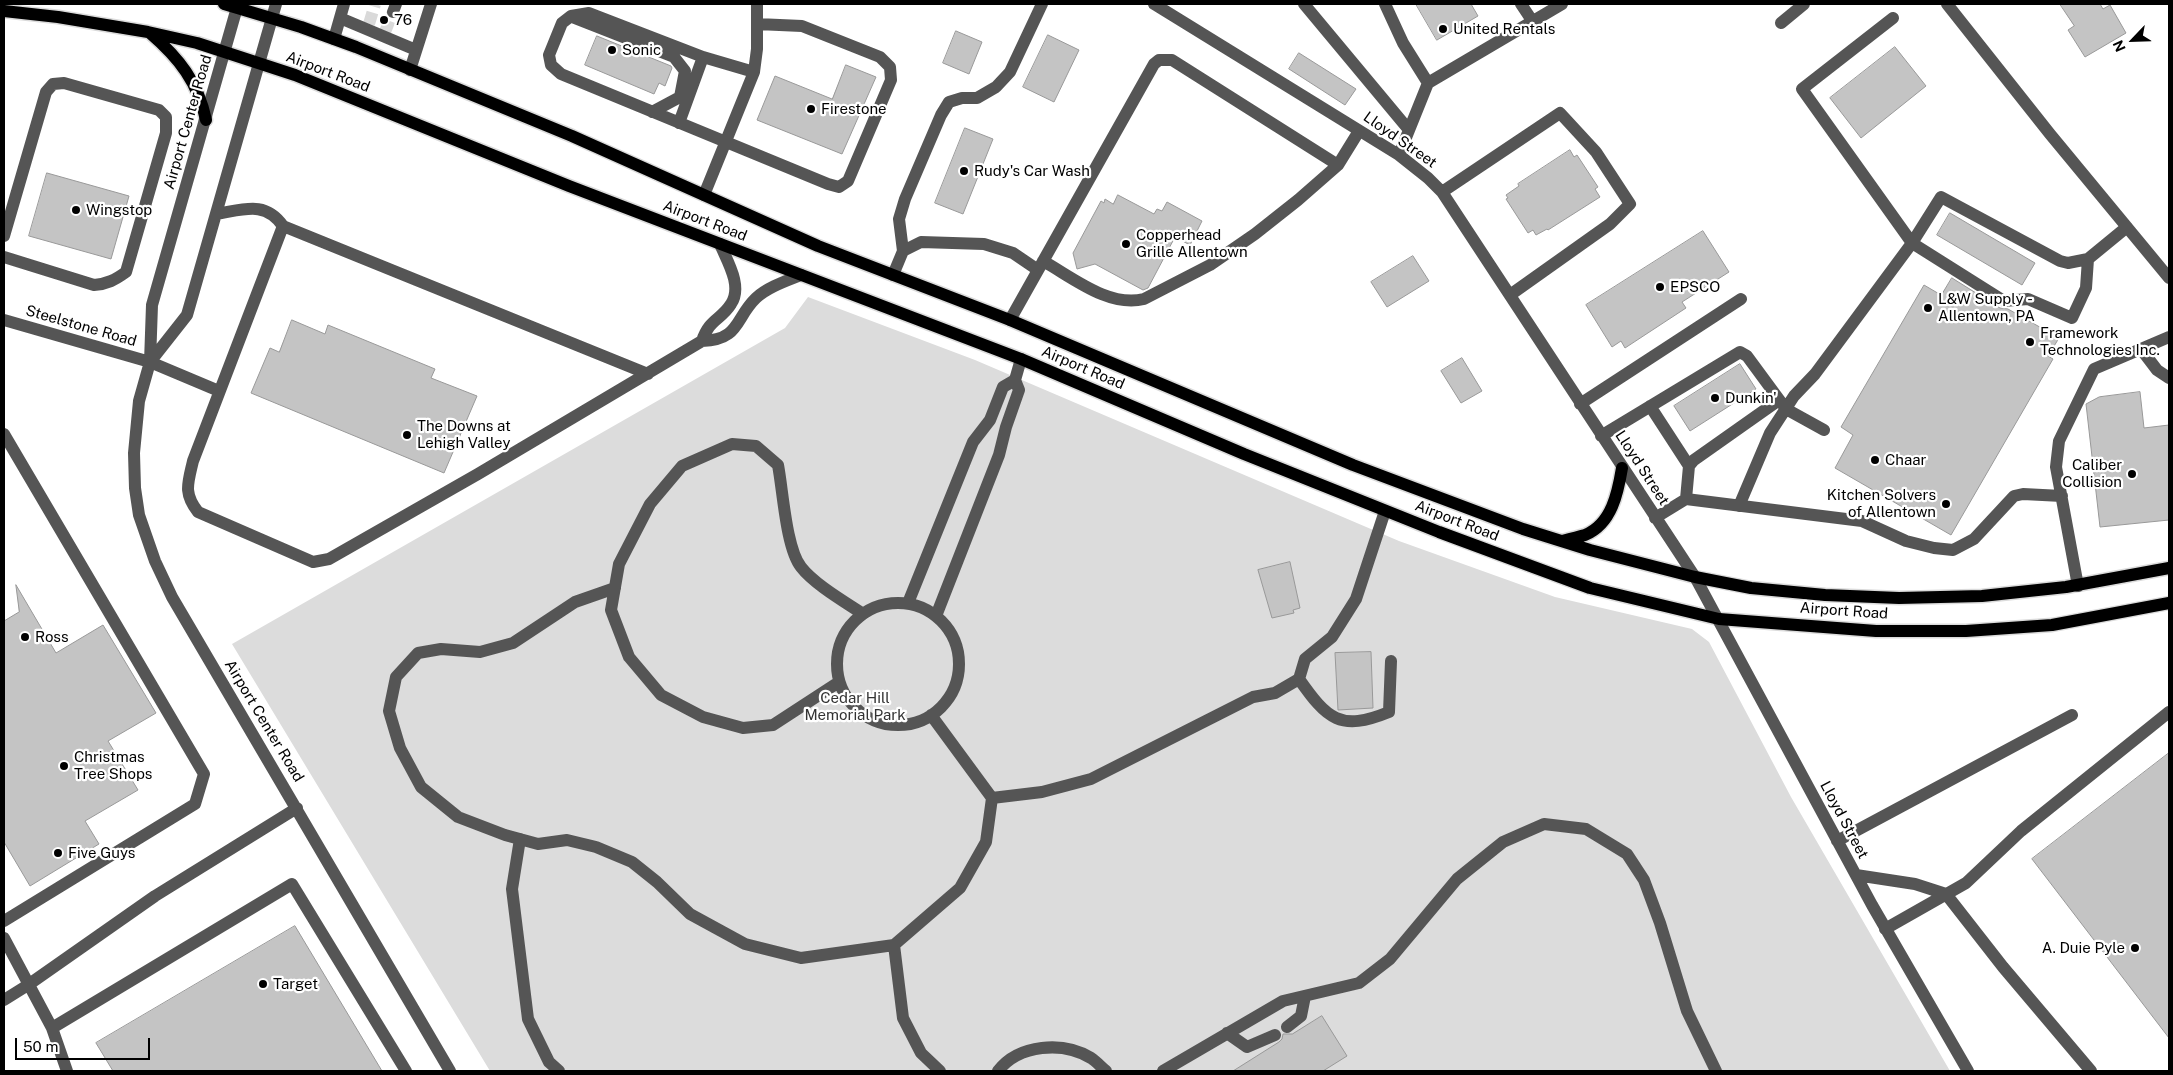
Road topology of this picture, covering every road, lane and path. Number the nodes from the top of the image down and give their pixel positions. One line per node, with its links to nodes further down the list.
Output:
1 (224, 4): 14 (main road, Airport Road)
2 (276, 4): 17 (street, Airport Center Road)
3 (344, 4): 18 (street)
4 (431, 4): 25 (street)
5 (757, 4): 22 (street)
6 (1042, 4): 48 (street)
7 (1154, 4): 35 (street, Lloyd Street)
8 (1304, 4): 36 (street)
9 (1385, 4): 31 (street)
10 (1521, 4): 20 (street)
11 (1562, 4): 20 (street)
12 (1804, 4): 21 (street)
13 (1947, 4): 44 (street)
14 (238, 6): 17 (main road, Airport Road); 26 (street, Airport Center Road)
15 (4, 11): 23 (main road, Airport Road)
16 (571, 16): 27 (street); 32 (street); 32 (street)
17 (272, 18): 24 (main road, Airport Road); 28 (street, Airport Center Road)
18 (340, 18): 24 (street); 25 (street)
19 (1892, 18): 46 (street)
20 (1533, 22): 31 (street)
21 (1781, 23)
22 (757, 24): 30 (street); 37 (street)
23 (148, 32): 26 (main road, Airport Road); 33 (main road)
24 (334, 39): 29 (main road, Airport Road)
25 (416, 50): 29 (street)
26 (226, 52): 28 (main road, Airport Road); 33 (street, Airport Center Road)
27 (703, 57): 30 (street); 34 (street)
28 (260, 63): 42 (street, Airport Center Road); 47 (main road, Airport Road)
29 (410, 70): 41 (main road, Airport Road)
30 (754, 72): 37 (street)
31 (1428, 84): 36 (street)
32 (652, 112): 34 (street)
33 (206, 120): 63 (street, Airport Center Road)
34 (679, 123): 37 (street)
35 (1359, 130): 38 (street, Lloyd Street); 39 (street)
36 (1409, 130): 38 (street)
37 (725, 142): 41 (street)
38 (1399, 155): 40 (street, Lloyd Street)
39 (1338, 164): 51 (street); 51 (street)
40 (1442, 192): 55 (street, Lloyd Street); 55 (street)
41 (704, 195): 53 (main road, Airport Road)
42 (216, 214): 43 (street); 63 (street, Airport Center Road)
43 (283, 226): 64 (street); 67 (street)
44 (2127, 227): 50 (street); 54 (street)
45 (4, 236): 49 (street)
46 (1912, 243): 50 (street); 50 (street); 69 (street)
47 (720, 244): 52 (main road, Airport Road); 60 (street)
48 (903, 251): 51 (street); 53 (street)
49 (4, 257)
50 (2088, 259)
51 (1040, 265): 58 (street)
52 (801, 275): 60 (street); 62 (main road, Airport Road)
53 (893, 275): 58 (main road, Airport Road)
54 (2169, 278)
55 (1510, 295): 68 (street, Lloyd Street)
56 (1741, 299): 68 (street)
57 (4, 320): 63 (street, Steelstone Road)
58 (1010, 320): 83 (main road, Airport Road)
59 (2169, 337): 61 (street)
60 (702, 341): 64 (street)
61 (2141, 349): 65 (street); 78 (street)
62 (1021, 359): 66 (street); 81 (main road, Airport Road)
63 (150, 362): 67 (street, Steelstone Road); 100 (street, Airport Center Road)
64 (648, 374): 67 (street)
65 (2169, 378)
66 (1015, 380): 71 (street); 72 (street)
67 (219, 391)
68 (1580, 404): 75 (street, Lloyd Street)
69 (1782, 404): 70 (street); 73 (street); 76 (street); 80 (street)
70 (1650, 406): 75 (street); 76 (street)
71 (990, 420): 72 (street); 88 (street)
72 (1006, 427): 91 (street)
73 (1824, 430)
74 (4, 434): 105 (street)
75 (1601, 436): 77 (street, Lloyd Street)
76 (1689, 466): 79 (street)
77 (1622, 468): 82 (street, Lloyd Street); 83 (main road)
78 (2062, 496): 80 (street); 86 (street)
79 (1686, 499): 80 (street); 82 (street)
80 (1739, 506)
81 (1385, 511): 92 (main road, Airport Road); 94 (street)
82 (1655, 518): 85 (street, Lloyd Street)
83 (1562, 541): 85 (main road, Airport Road)
84 (2169, 568): 86 (main road, Airport Road)
85 (1695, 577): 86 (main road, Airport Road); 92 (street, Lloyd Street)
86 (2078, 586)
87 (615, 588): 90 (street); 95 (street); 101 (street)
88 (908, 603): 90 (street); 91 (street)
89 (2169, 603): 92 (main road, Airport Road)
90 (863, 614): 95 (street)
91 (936, 616): 97 (street)
92 (1719, 619): 102 (street, Lloyd Street)
93 (1391, 661): 94 (street)
94 (1299, 679): 99 (street)
95 (839, 682): 97 (street)
96 (2169, 712): 104 (street)
97 (930, 715): 99 (street)
98 (2072, 715): 102 (street)
99 (992, 798): 108 (street)
100 (297, 808): 109 (street); 118 (street, Airport Center Road)
101 (520, 839): 108 (street); 119 (street)
102 (1837, 841): 103 (street, Lloyd Street)
103 (1856, 875): 104 (street); 106 (street, Lloyd Street)
104 (1946, 894): 106 (street); 126 (street)
105 (4, 921)
106 (1885, 929): 125 (street, Lloyd Street)
107 (4, 938): 109 (street)
108 (894, 945): 120 (street)
109 (28, 985): 111 (street); 113 (street)
110 (1305, 996): 112 (street); 114 (street); 124 (street)
111 (4, 1000)
112 (1288, 1027)
113 (52, 1028): 116 (street); 117 (street)
114 (1227, 1033): 115 (street); 123 (street)
115 (1275, 1035)
116 (67, 1071)
117 (406, 1071)
118 (450, 1071)
119 (559, 1071)
120 (940, 1071)
121 (998, 1071): 122 (street)
122 (1106, 1071)
123 (1163, 1071)
124 (1716, 1071)
125 (1968, 1071)
126 (2091, 1071)

